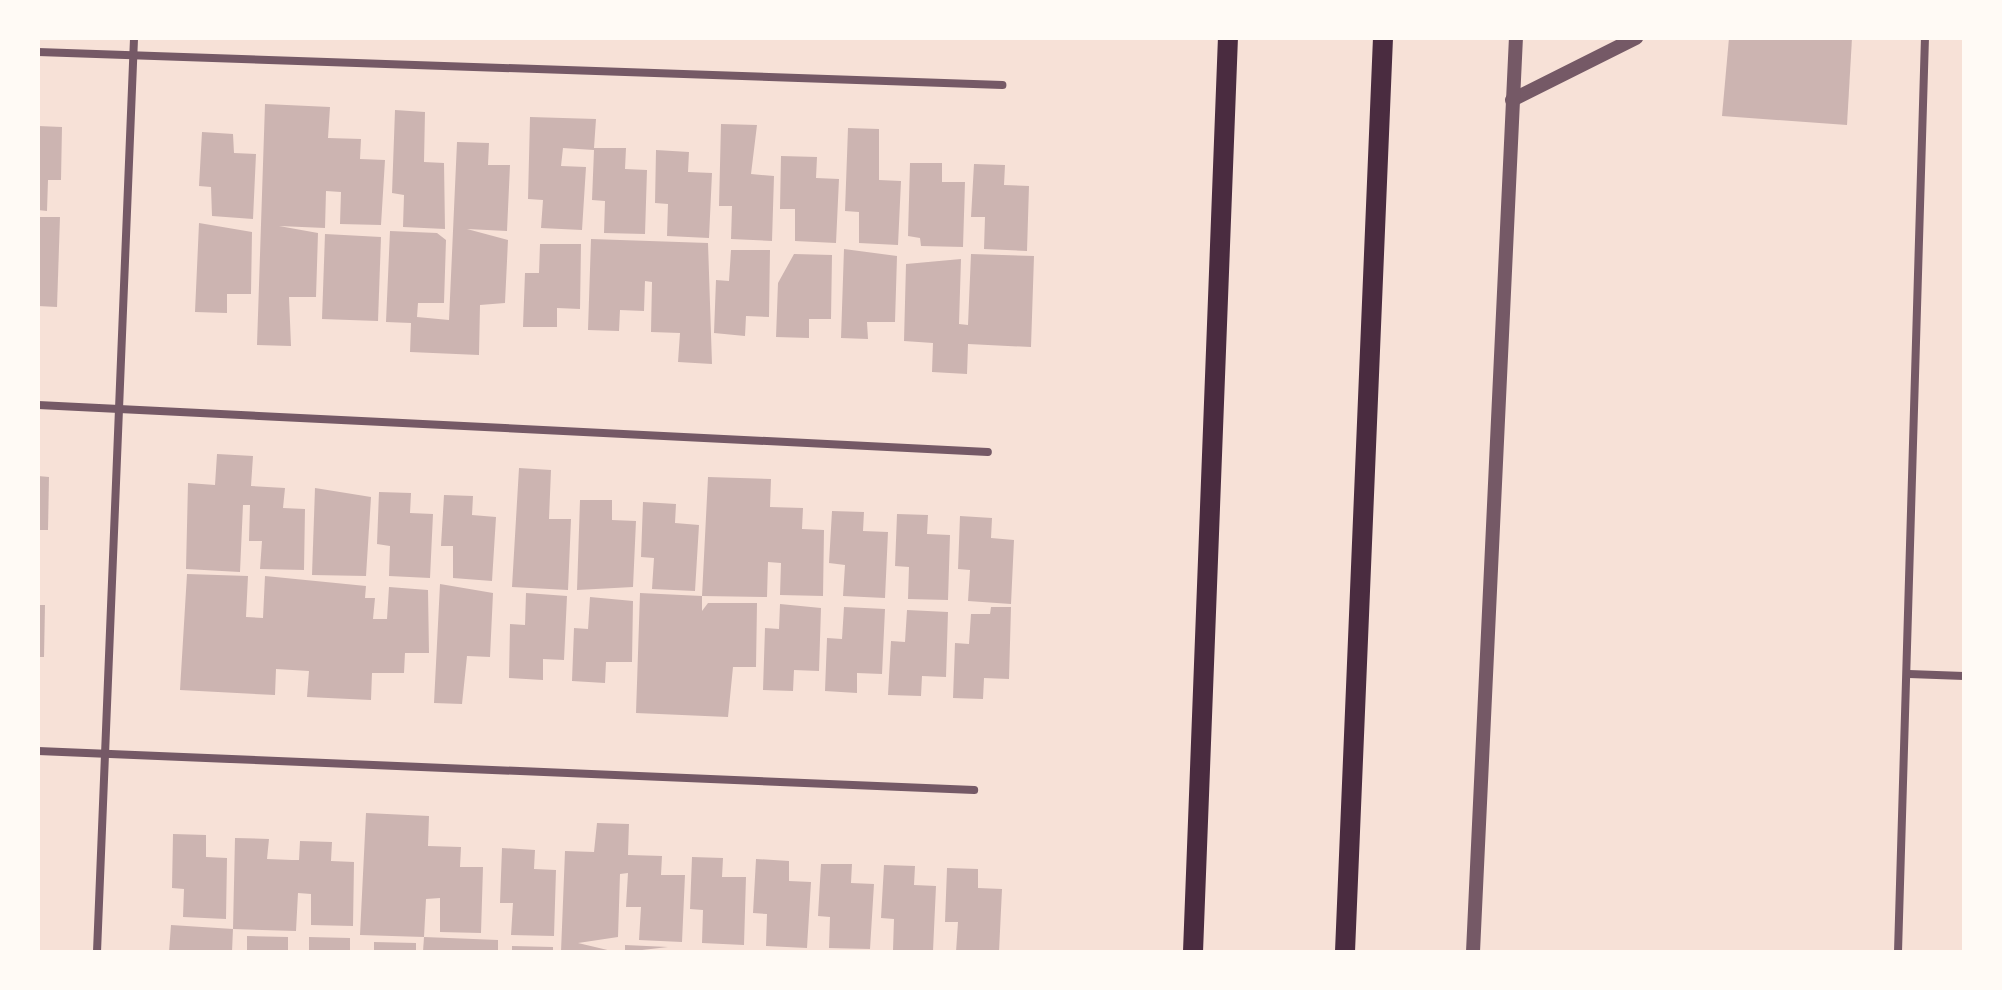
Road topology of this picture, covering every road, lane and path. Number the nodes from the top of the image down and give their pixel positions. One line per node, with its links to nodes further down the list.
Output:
1 (134, 38): 8 (street)
2 (1228, 38): 20 (main road)
3 (1383, 38): 21 (main road)
4 (1516, 38): 10 (street)
5 (1636, 38): 10 (street)
6 (1925, 38): 14 (street)
7 (38, 52): 8 (street)
8 (133, 55): 9 (street); 12 (street)
9 (1002, 85)
10 (1512, 100): 22 (street)
11 (38, 405): 12 (street)
12 (119, 409): 13 (street); 17 (street)
13 (988, 452)
14 (1909, 674): 15 (street); 23 (street)
15 (1964, 676)
16 (38, 751): 17 (street)
17 (105, 754): 18 (street); 19 (street)
18 (974, 790)
19 (97, 952)
20 (1193, 952)
21 (1345, 952)
22 (1473, 952)
23 (1898, 952)

